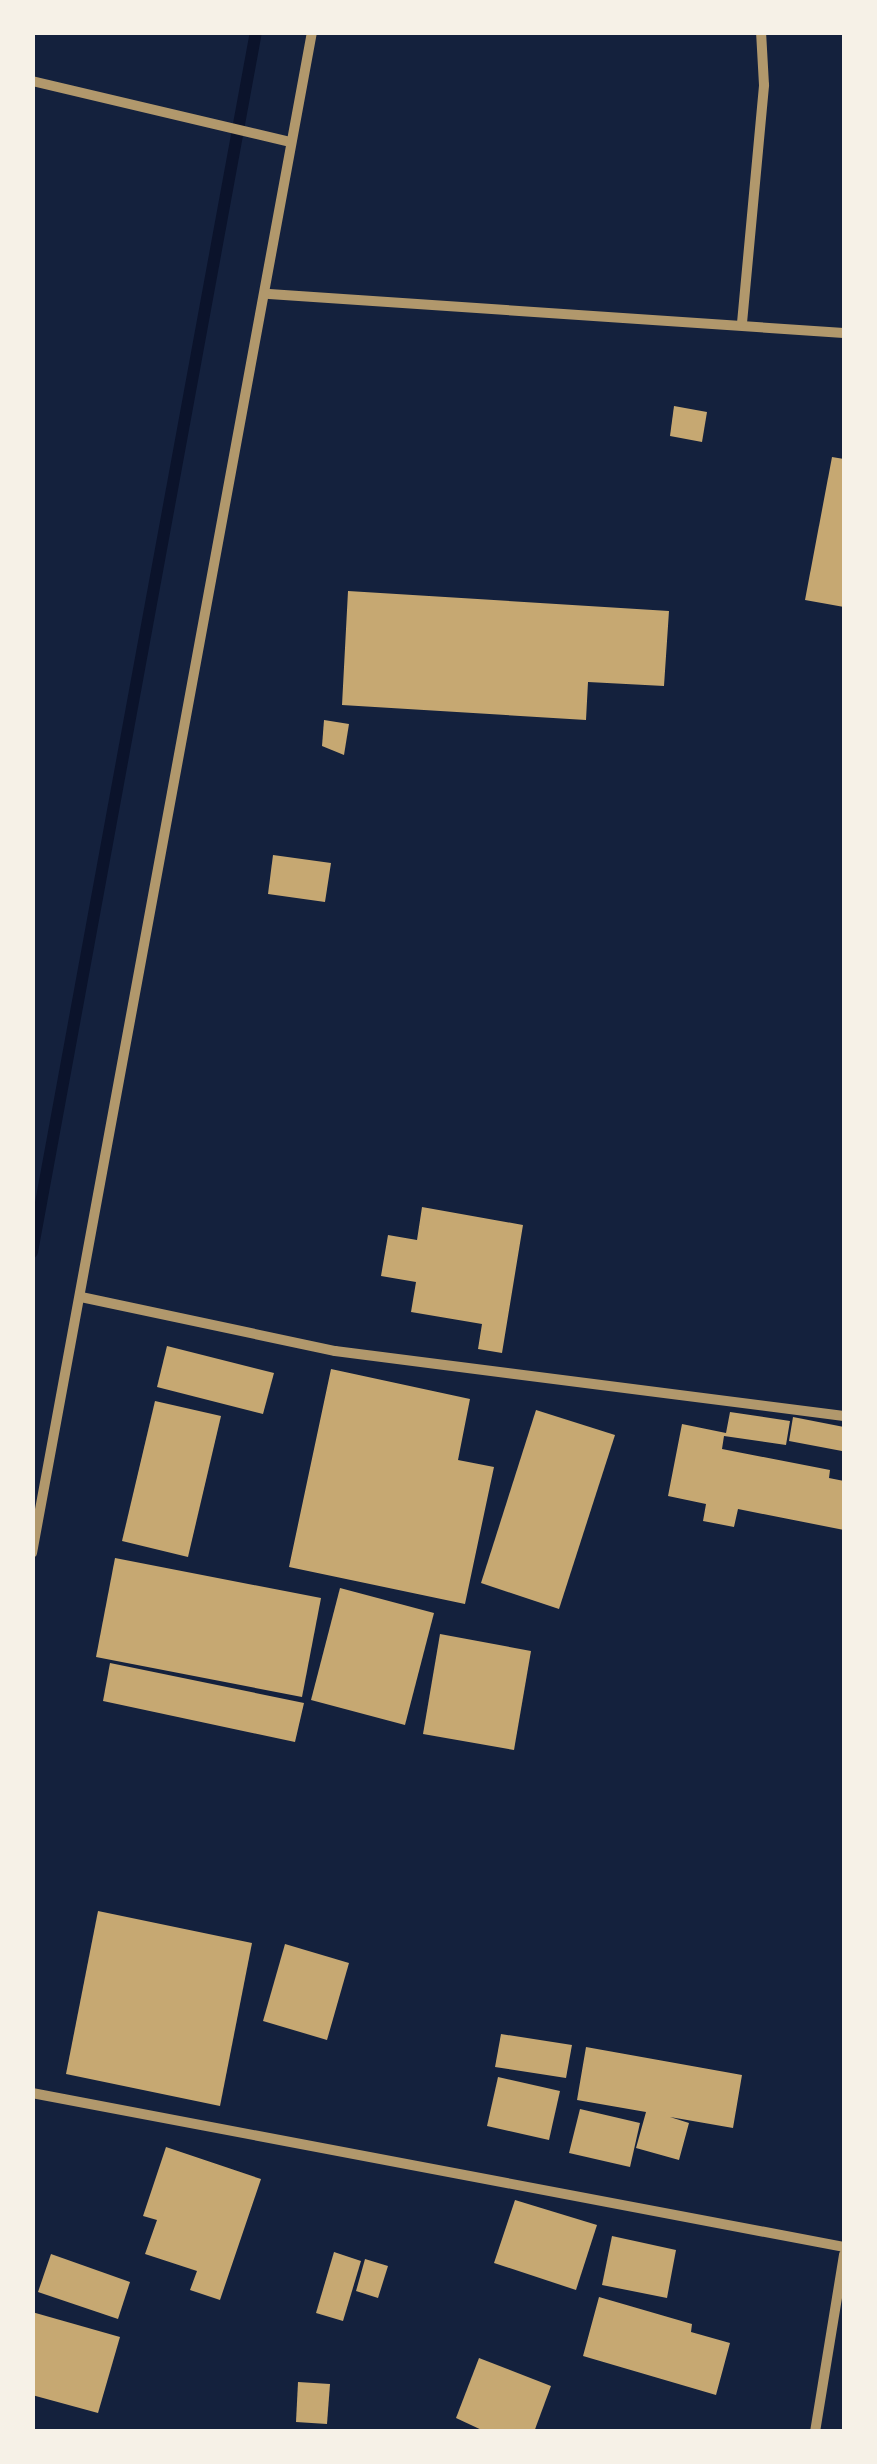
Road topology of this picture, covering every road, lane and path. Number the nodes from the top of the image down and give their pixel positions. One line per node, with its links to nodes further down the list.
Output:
1 (312, 32): 4 (street)
2 (761, 32): 6 (street)
3 (32, 81): 4 (street)
4 (291, 142): 5 (street)
5 (269, 294): 6 (street); 8 (street)
6 (742, 323): 7 (street)
7 (844, 333)
8 (81, 1297): 9 (street); 10 (street)
9 (844, 1416)
10 (32, 1553)
11 (32, 2093): 12 (street)
12 (844, 2250): 13 (street)
13 (815, 2432)

